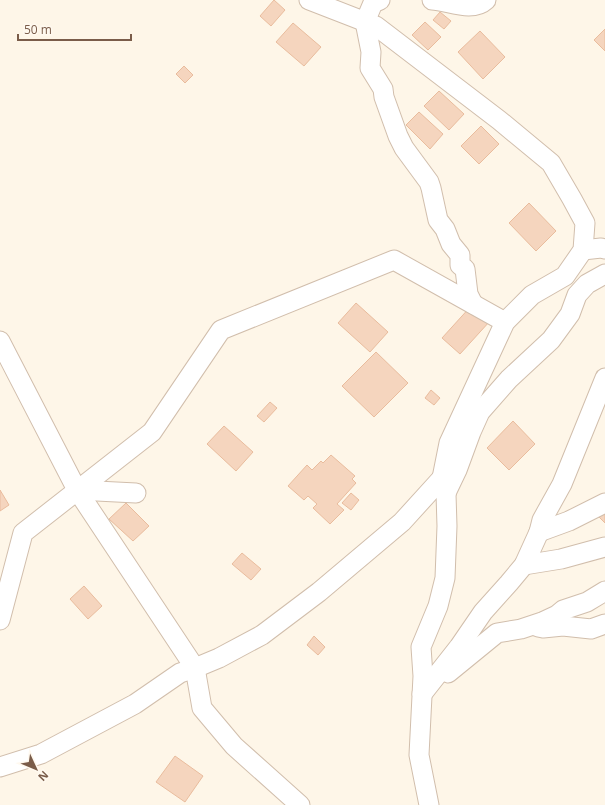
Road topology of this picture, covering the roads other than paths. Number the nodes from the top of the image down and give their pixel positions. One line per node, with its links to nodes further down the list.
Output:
1 (309, 0): 5 (street)
2 (432, 0): 3 (street)
3 (486, 0)
4 (375, 1): 5 (street)
5 (365, 22): 7 (street); 9 (street)
6 (605, 249): 7 (street)
7 (583, 250): 10 (street)
8 (605, 274): 13 (street)
9 (473, 304): 10 (street); 14 (street)
10 (505, 322): 13 (street)
11 (0, 341): 14 (street)
12 (605, 378): 17 (street)
13 (444, 486): 24 (street); 25 (street)
14 (77, 490): 15 (street); 21 (street); 24 (street)
15 (136, 493)
16 (605, 503): 17 (street)
17 (539, 532): 19 (street)
18 (605, 547): 19 (street)
19 (524, 565): 25 (street)
20 (605, 591): 23 (street)
21 (0, 620)
22 (605, 624): 23 (street)
23 (533, 625): 25 (street)
24 (195, 668): 26 (street); 27 (street)
25 (422, 694): 28 (street)
26 (0, 767)
27 (300, 805)
28 (429, 805)

